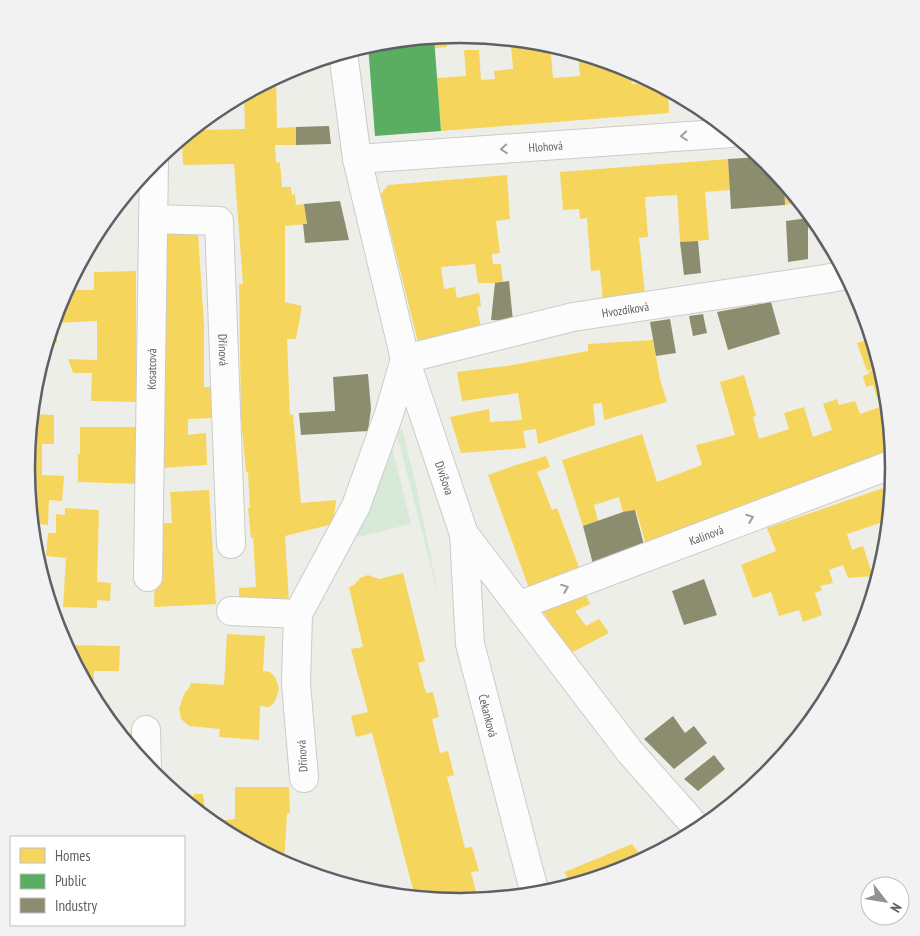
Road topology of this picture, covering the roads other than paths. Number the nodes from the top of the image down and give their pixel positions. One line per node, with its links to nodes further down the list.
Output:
1 (345, 59): 3 (street, Divišova)
2 (722, 134): 3 (street, Hlohová, one-way to 3)
3 (357, 159): 7 (street, Divišova)
4 (154, 173): 5 (street, Kosatcová)
5 (153, 219): 10 (street, Dřínová); 11 (street, Kosatcová)
6 (839, 276): 7 (street, Hvozdíková)
7 (405, 360): 9 (street, Divišova); 14 (street, Dřínová)
8 (885, 467): 12 (street, Kalinová, one-way to 8)
9 (464, 534): 12 (street, Divišova); 19 (street, Čekanková)
10 (231, 544)
11 (148, 577)
12 (520, 605): 18 (street, Divišova)
13 (231, 611): 14 (street)
14 (298, 614): 17 (street, Dřínová)
15 (146, 730): 16 (street)
16 (147, 755)
17 (304, 778)
18 (693, 823)
19 (533, 886)

